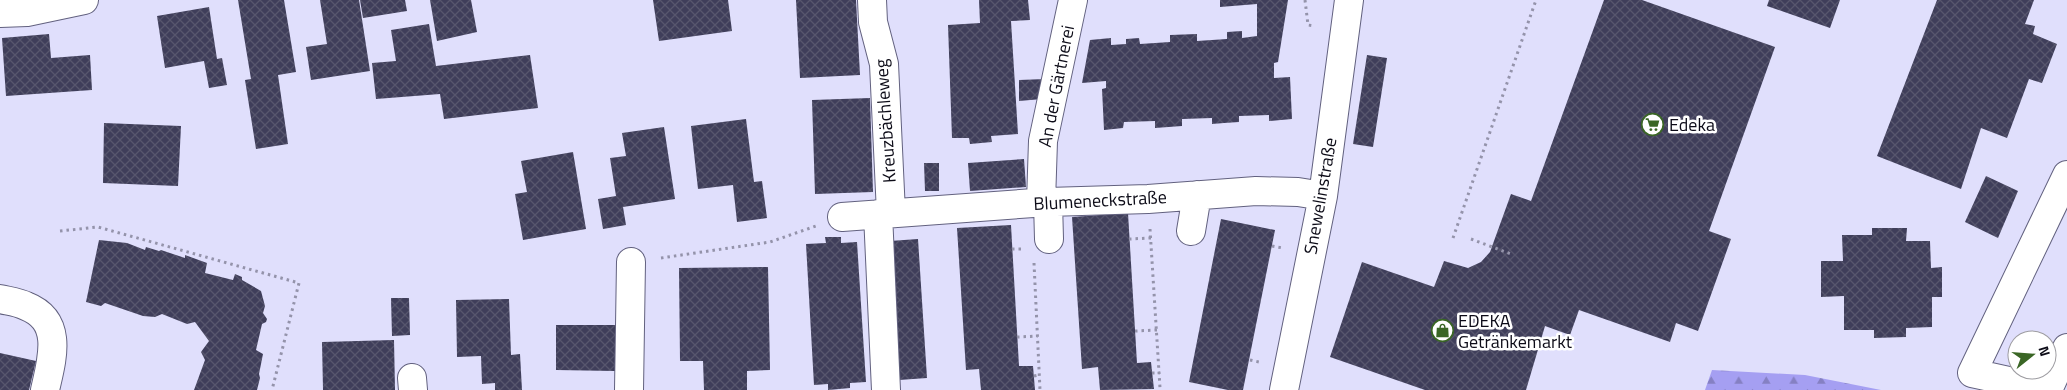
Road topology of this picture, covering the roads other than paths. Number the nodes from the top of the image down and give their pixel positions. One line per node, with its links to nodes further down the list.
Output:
1 (84, 0): 5 (street)
2 (872, 0): 10 (street, Kreuzbächleweg)
3 (1073, 0): 9 (street, An der Gärtnerei)
4 (1349, 0): 8 (street, Snewelinstraße)
5 (0, 13)
6 (2067, 175): 21 (street)
7 (1197, 195): 8 (street, Blumeneckstraße); 9 (street, Blumeneckstraße); 12 (street)
8 (1322, 196): 20 (street, Snewelinstraße)
9 (1045, 202): 10 (street, Blumeneckstraße); 13 (street, An der Gärtnerei)
10 (884, 213): 11 (street, Blumeneckstraße); 19 (street)
11 (842, 217)
12 (1191, 231)
13 (1041, 248)
14 (631, 262): 18 (street)
15 (0, 299): 17 (street)
16 (2067, 348): 21 (street)
17 (45, 390)
18 (630, 390)
19 (886, 390)
20 (1284, 390)
21 (2048, 390)

